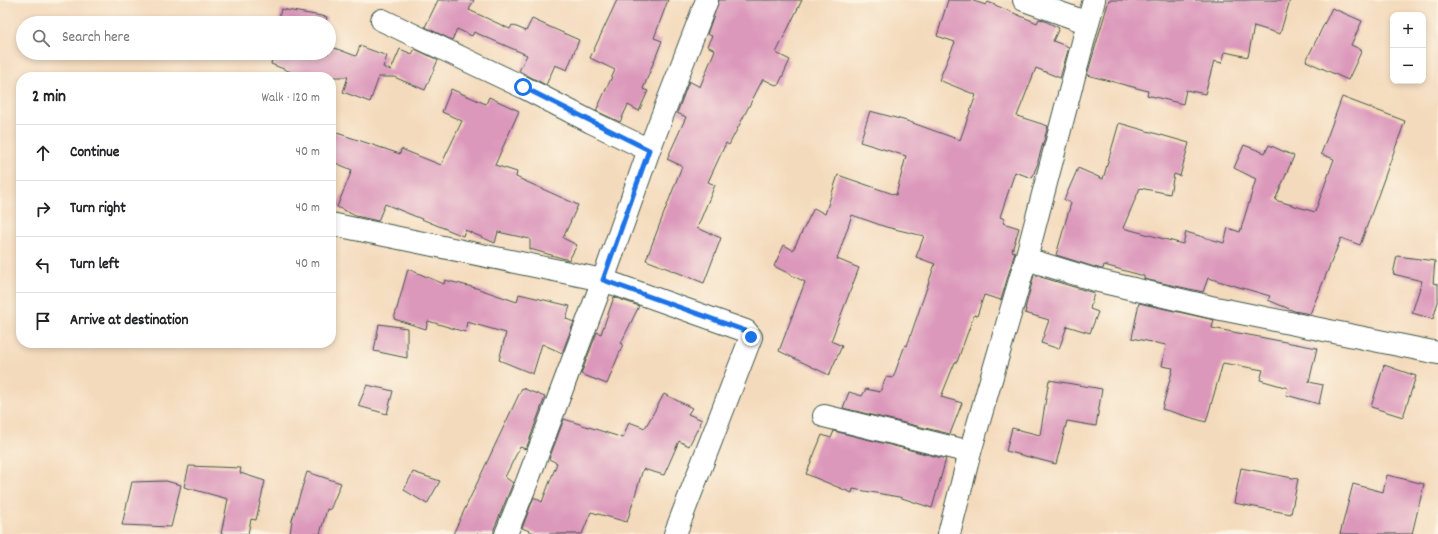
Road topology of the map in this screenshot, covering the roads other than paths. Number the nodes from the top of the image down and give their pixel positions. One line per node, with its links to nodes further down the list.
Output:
1 (707, 0): 6 (street)
2 (1024, 0): 5 (street)
3 (1094, 0): 5 (street)
4 (382, 20): 6 (street)
5 (1088, 22): 8 (street)
6 (649, 150): 9 (street)
7 (336, 225): 9 (street)
8 (1026, 259): 10 (street); 12 (street)
9 (603, 280): 13 (street); 14 (street)
10 (1438, 354)
11 (824, 416): 12 (street)
12 (970, 452): 15 (street)
13 (506, 534)
14 (674, 534)
15 (949, 534)

